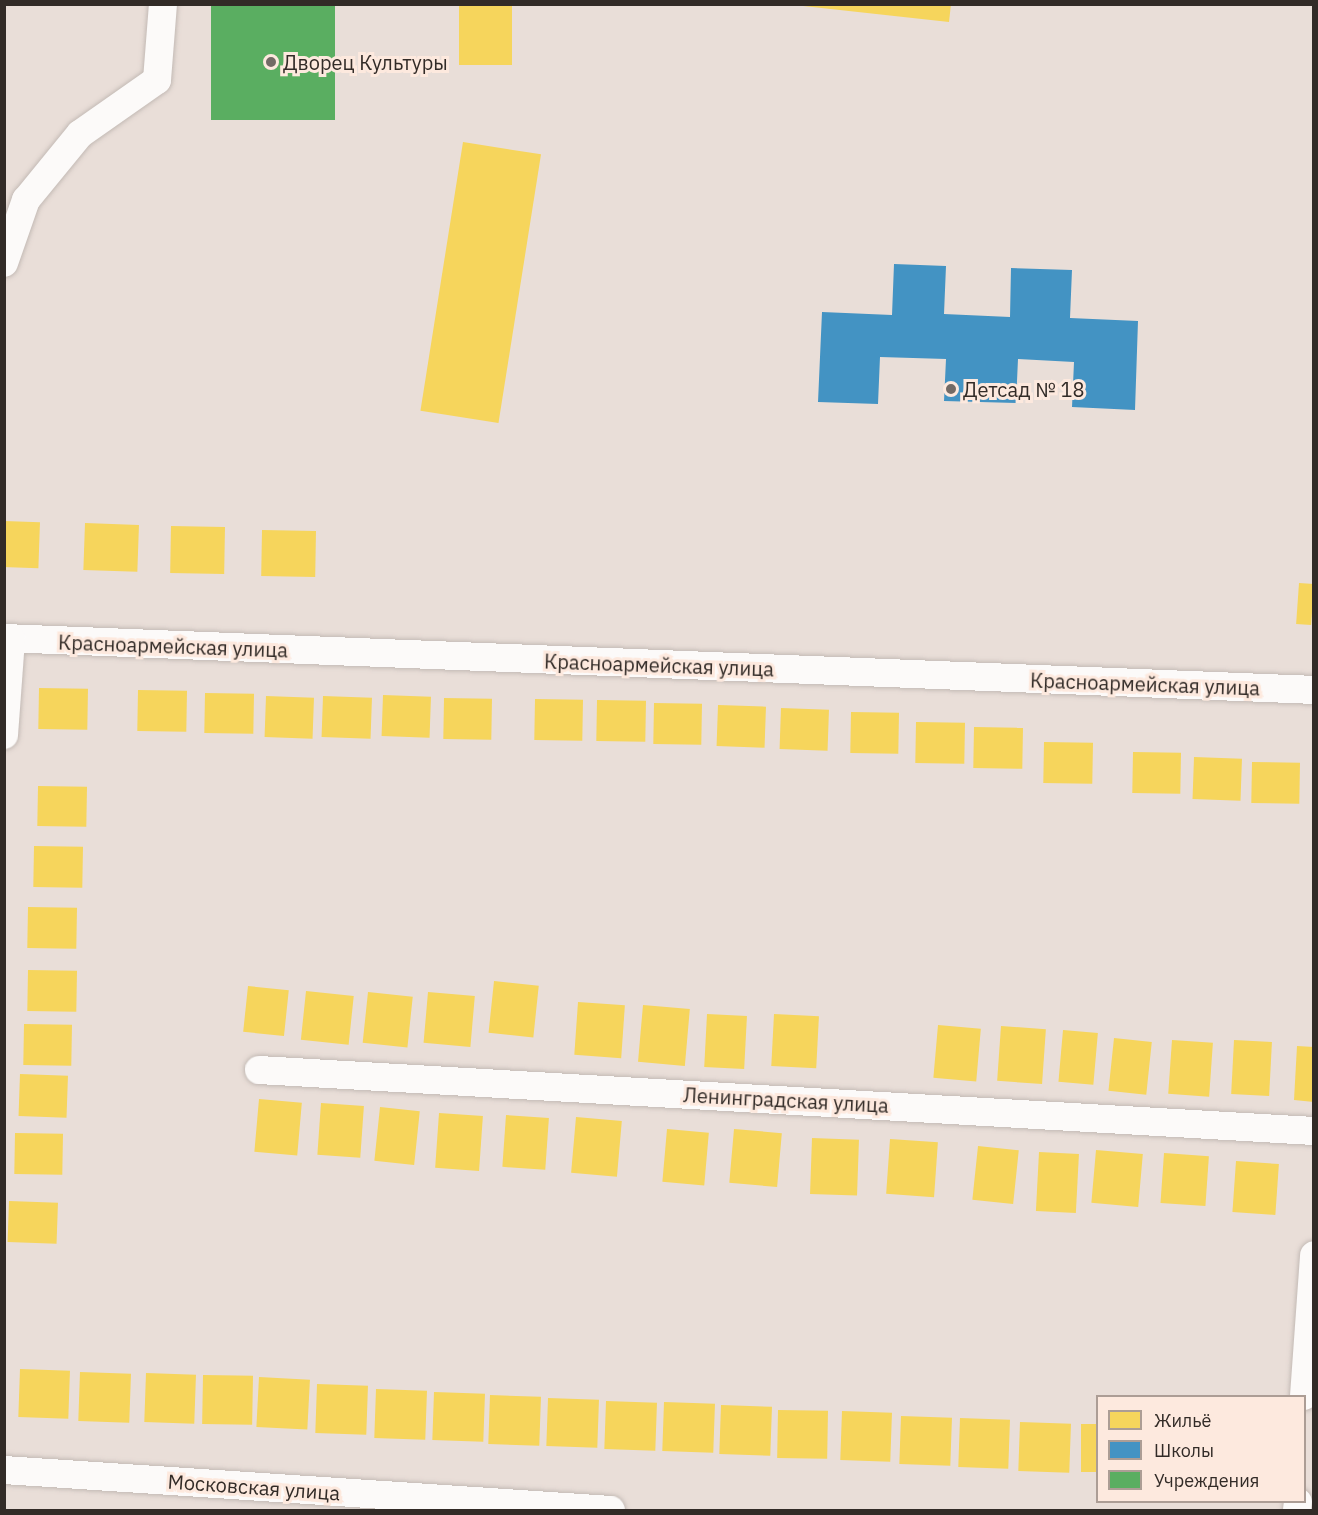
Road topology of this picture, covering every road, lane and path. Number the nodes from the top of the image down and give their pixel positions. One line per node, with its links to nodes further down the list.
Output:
1 (163, 4): 2 (street)
2 (37, 187): 3 (street); 4 (street)
3 (4, 190)
4 (6, 249)
5 (8, 639): 6 (street, Красноармейская улица); 7 (street)
6 (1314, 690)
7 (4, 735)
8 (259, 1070): 9 (street, Ленинградская улица)
9 (1314, 1131)
10 (1314, 1255): 11 (street)
11 (1305, 1395)
12 (4, 1470): 13 (street, Московская улица)
13 (611, 1510)

